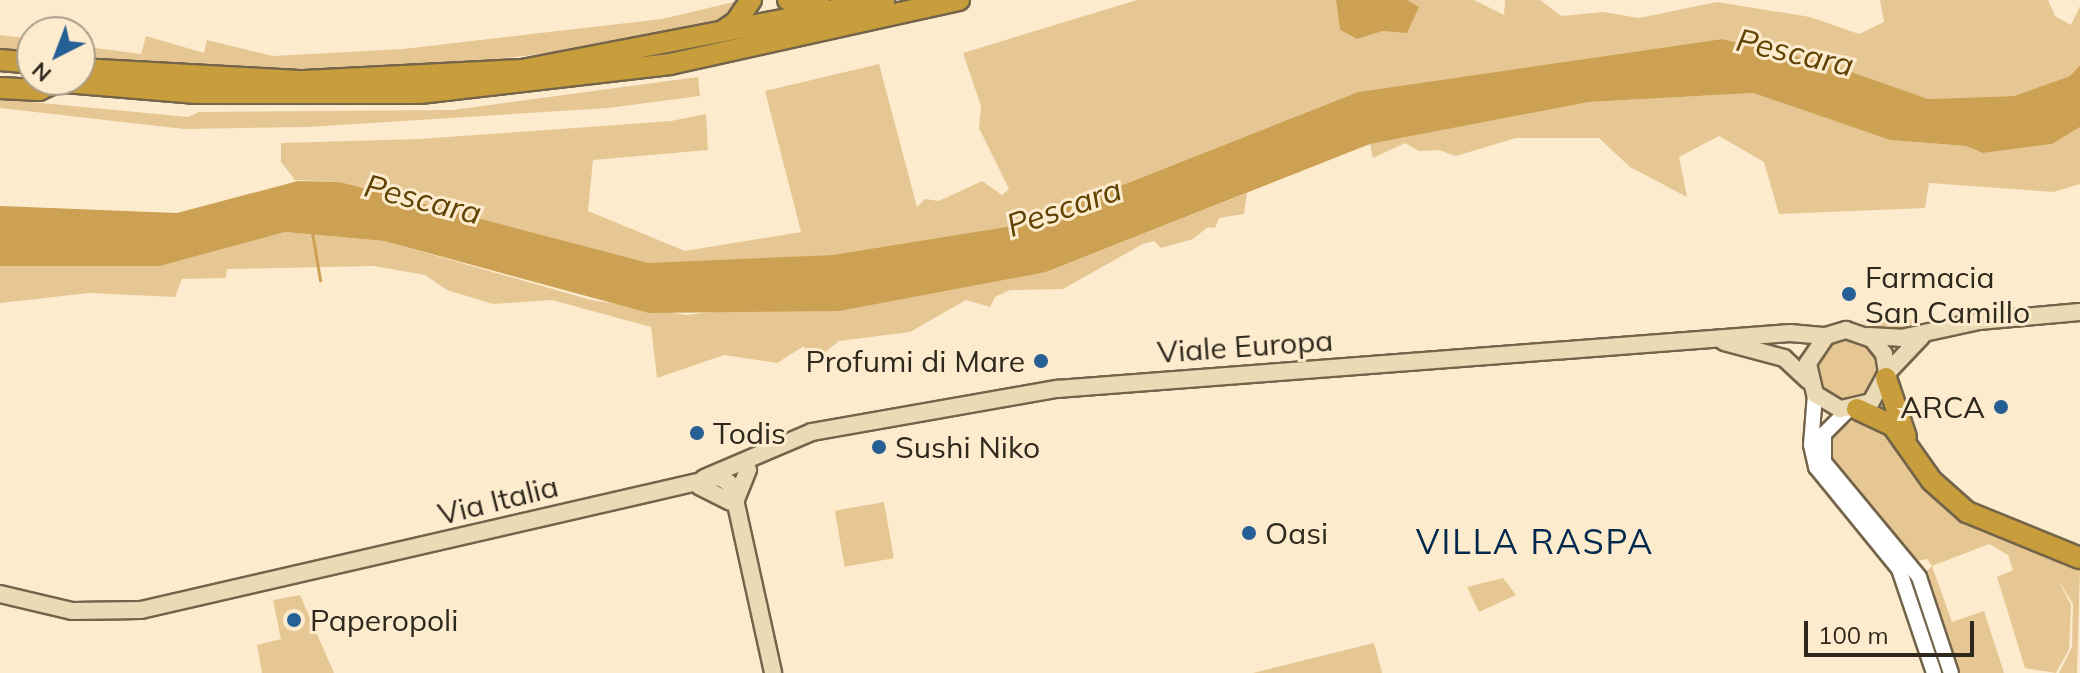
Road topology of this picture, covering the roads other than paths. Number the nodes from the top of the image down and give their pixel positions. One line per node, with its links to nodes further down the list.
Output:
1 (751, 0): 6 (highway)
2 (788, 0): 5 (highway)
3 (884, 0): 5 (highway)
4 (959, 0): 8 (highway)
5 (834, 10): 6 (highway)
6 (720, 35): 7 (highway)
7 (96, 70)
8 (96, 84)
9 (2080, 312): 10 (main road)
10 (1929, 333): 11 (main road); 14 (main road)
11 (1867, 335): 12 (main road); 14 (main road)
12 (1826, 336): 13 (main road, Viale Europa); 15 (main road)
13 (1722, 341): 15 (main road, Viale Europa); 18 (main road, Viale Europa)
14 (1886, 376): 16 (main road); 17 (highway)
15 (1812, 387): 16 (main road); 24 (street)
16 (1853, 409): 17 (highway); 25 (street)
17 (1907, 441): 21 (highway)
18 (735, 472): 19 (main road, Viale Europa); 20 (main road); 20 (main road)
19 (701, 482): 20 (main road); 22 (main road, Via Italia)
20 (733, 504): 23 (main road)
21 (2080, 558)
22 (0, 594)
23 (773, 673)
24 (1934, 673)
25 (1951, 673)

